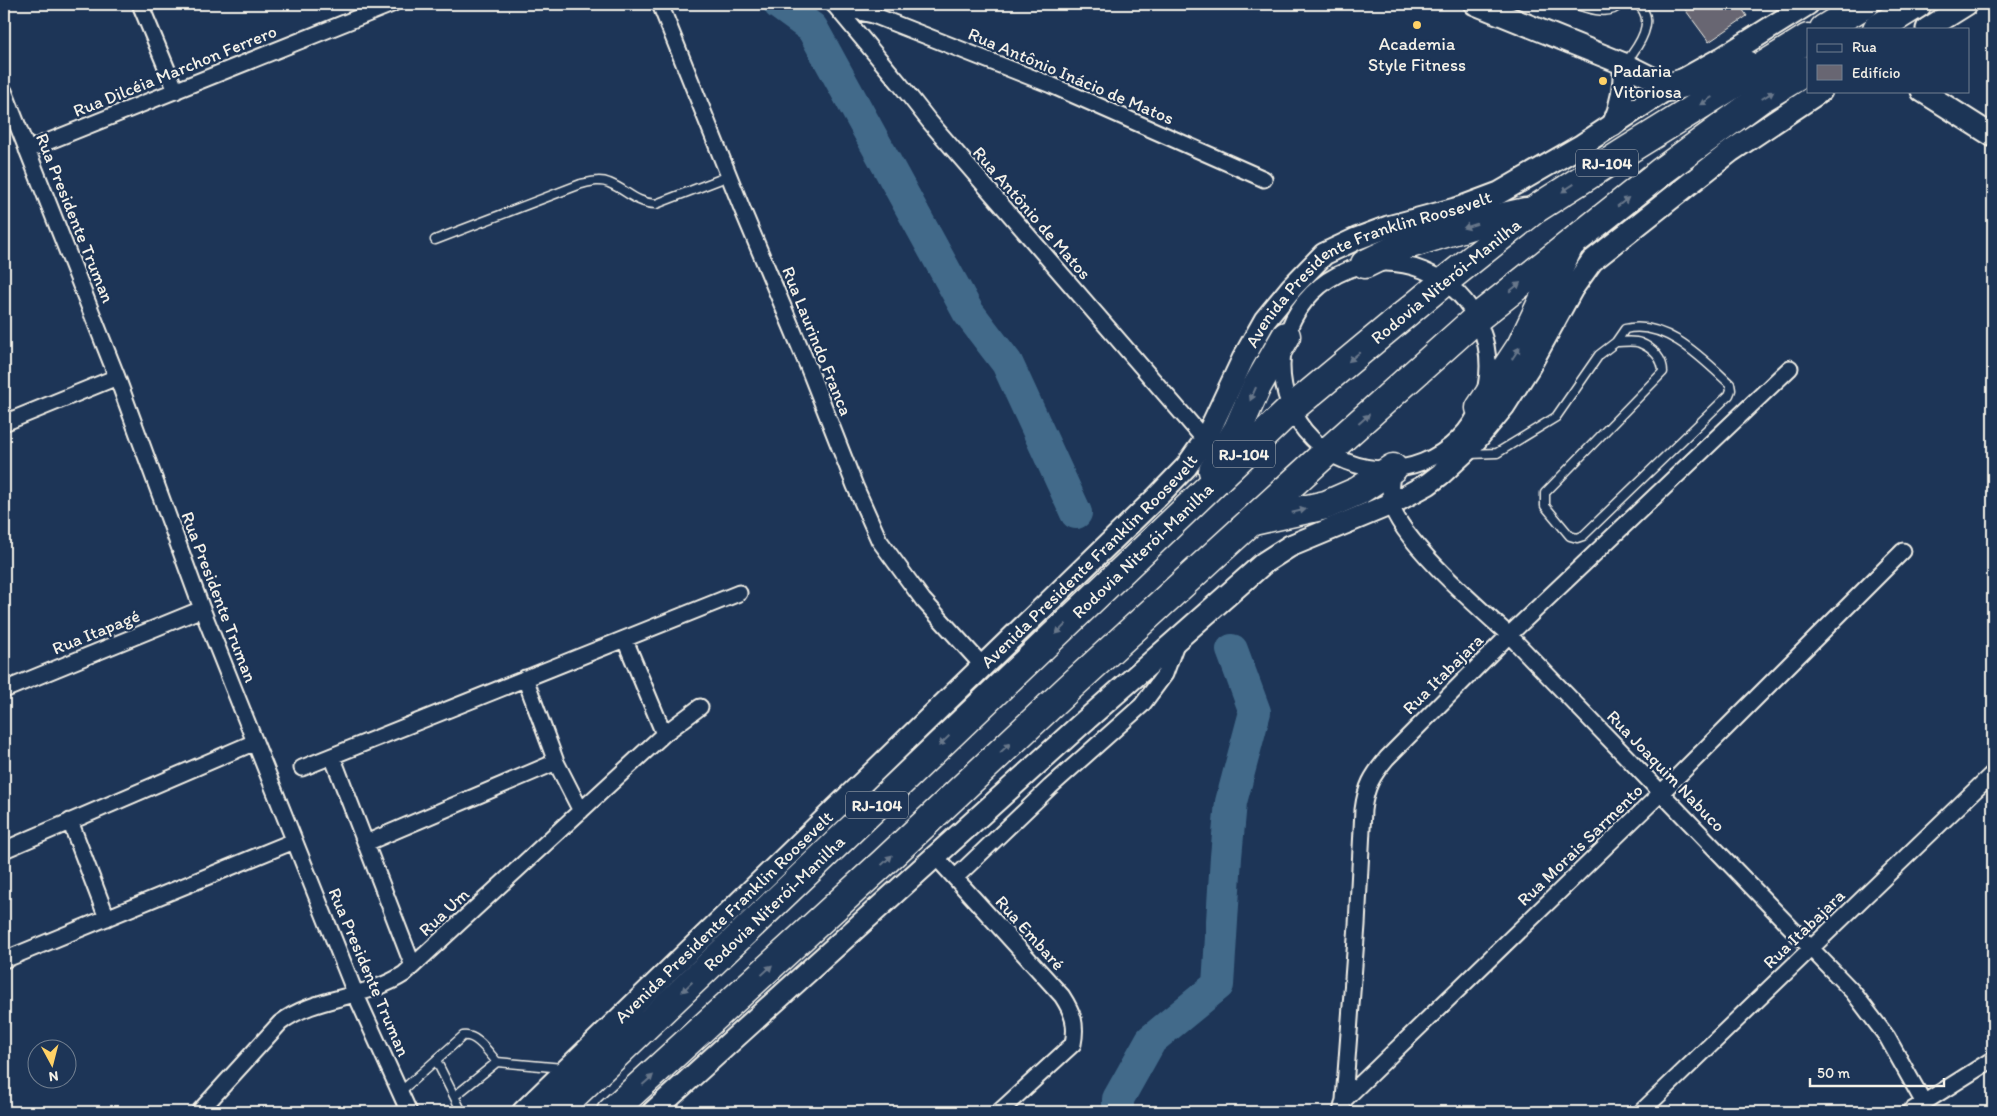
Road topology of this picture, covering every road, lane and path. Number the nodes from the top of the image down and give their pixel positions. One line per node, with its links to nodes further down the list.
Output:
1 (140, 4): 22 (street)
2 (392, 4): 22 (street, Rua Dilcéia Marchon Ferrero)
3 (660, 4): 28 (street, Rua Laurindo Franca)
4 (1475, 4): 18 (street)
5 (1574, 4): 6 (lane)
6 (1620, 4)
7 (1637, 4): 18 (lane)
8 (1808, 4): 20 (street, Avenida Presidente Franklin Roosevelt)
9 (1865, 4): 13 (highway)
10 (1917, 4): 14 (highway)
11 (1967, 4): 15 (street)
12 (834, 5): 29 (street, Rua Antônio Inácio de Matos); 45 (street, Rua Antônio de Matos)
13 (1826, 28)
14 (1879, 28)
15 (1929, 28)
16 (1807, 39): 17 (highway, Rodovia Niterói-Manilha / RJ-104)
17 (1777, 57): 20 (highway); 30 (highway, Rodovia Niterói-Manilha / RJ-104, one-way to 30)
18 (1624, 64): 20 (street); 25 (street)
19 (1807, 71): 32 (highway, RJ-104, one-way to 19)
20 (1670, 86): 25 (street, Avenida Presidente Franklin Roosevelt)
21 (4, 91): 27 (street, Rua Presidente Truman)
22 (176, 91): 27 (street, Rua Dilcéia Marchon Ferrero)
23 (1820, 92): 47 (street)
24 (1924, 92): 26 (street)
25 (1614, 125): 33 (street, Avenida Presidente Franklin Roosevelt)
26 (1993, 136)
27 (27, 150): 41 (street, Rua Presidente Truman)
28 (729, 176): 31 (lane); 58 (street, Rua Laurindo Franca)
29 (1264, 179)
30 (1534, 210): 34 (highway, one-way to 34); 36 (highway, Rodovia Niterói-Manilha / RJ-104)
31 (435, 240)
32 (1571, 242): 37 (highway, RJ-104, one-way to 32); 42 (highway, one-way to 32)
33 (1324, 254): 35 (street); 45 (street, Avenida Presidente Franklin Roosevelt)
34 (1365, 264): 35 (street); 36 (street)
35 (1332, 278): 38 (street)
36 (1445, 281): 37 (street); 43 (highway, Rodovia Niterói-Manilha / RJ-104, one-way to 43)
37 (1477, 318): 42 (street); 46 (highway, RJ-104, one-way to 37)
38 (1286, 336): 43 (street); 49 (highway, one-way to 49)
39 (1616, 342): 39 (lane); 47 (lane)
40 (1790, 368): 55 (street, Rua Itabajara)
41 (117, 377): 44 (street); 54 (street, Rua Presidente Truman)
42 (1480, 408): 48 (street)
43 (1291, 409): 46 (street); 49 (highway, Rodovia Niterói-Manilha / RJ-104)
44 (4, 423)
45 (1205, 440): 58 (street, Avenida Presidente Franklin Roosevelt)
46 (1327, 452): 48 (street); 51 (highway, RJ-104)
47 (1461, 455): 50 (street)
48 (1393, 468): 50 (street, Rua Joaquim Nabuco); 51 (highway, one-way to 48)
49 (1197, 498): 93 (highway, Rodovia Niterói-Manilha / RJ-104, one-way to 93)
50 (1391, 504): 55 (street, Rua Joaquim Nabuco); 56 (street)
51 (1252, 522): 94 (highway, RJ-104, one-way to 51)
52 (1903, 551): 68 (street, Rua Morais Sarmento)
53 (739, 593): 57 (street)
54 (202, 609): 60 (street, Rua Itapagé); 63 (street, Rua Presidente Truman)
55 (1509, 635): 68 (street, Rua Joaquim Nabuco); 88 (street, Rua Itabajara)
56 (1178, 639): 74 (street); 75 (street)
57 (625, 640): 59 (street); 62 (street)
58 (984, 666): 84 (street, Avenida Presidente Franklin Roosevelt)
59 (525, 678): 64 (street); 65 (street)
60 (4, 690)
61 (700, 707): 62 (street, Rua Um)
62 (664, 734): 69 (street, Rua Um)
63 (255, 742): 70 (street); 71 (street, Rua Presidente Truman)
64 (332, 756): 66 (street); 72 (street)
65 (556, 762): 69 (street); 72 (street)
66 (302, 768)
67 (1993, 773): 77 (street, Rua Itabajara)
68 (1661, 793): 77 (street, Rua Joaquim Nabuco); 88 (street, Rua Morais Sarmento)
69 (580, 811): 79 (street, Rua Um)
70 (70, 821): 73 (street); 76 (street)
71 (294, 841): 76 (street); 80 (street, Rua Presidente Truman)
72 (366, 842): 79 (street)
73 (4, 850)
74 (936, 857): 75 (street, Rua Embaré); 95 (street)
75 (955, 878): 96 (street, Rua Embaré)
76 (107, 918): 78 (street)
77 (1811, 949): 87 (street, Rua Joaquim Nabuco); 97 (street, Rua Itabajara)
78 (4, 960)
79 (413, 966): 80 (street, Rua Um)
80 (356, 995): 85 (street, Rua Presidente Truman); 89 (street, Rua Um)
81 (1993, 1059): 87 (street)
82 (436, 1060): 83 (lane); 85 (lane); 86 (lane)
83 (497, 1062): 84 (lane); 86 (lane)
84 (568, 1069): 92 (street, Avenida Presidente Franklin Roosevelt)
85 (400, 1092): 90 (street, Rua Presidente Truman)
86 (455, 1096): 91 (lane)
87 (1924, 1103): 98 (street)
88 (1342, 1106)
89 (199, 1112)
90 (409, 1112)
91 (462, 1112)
92 (523, 1112)
93 (556, 1112)
94 (611, 1112)
95 (653, 1112)
96 (999, 1112)
97 (1641, 1112)
98 (1909, 1112)

